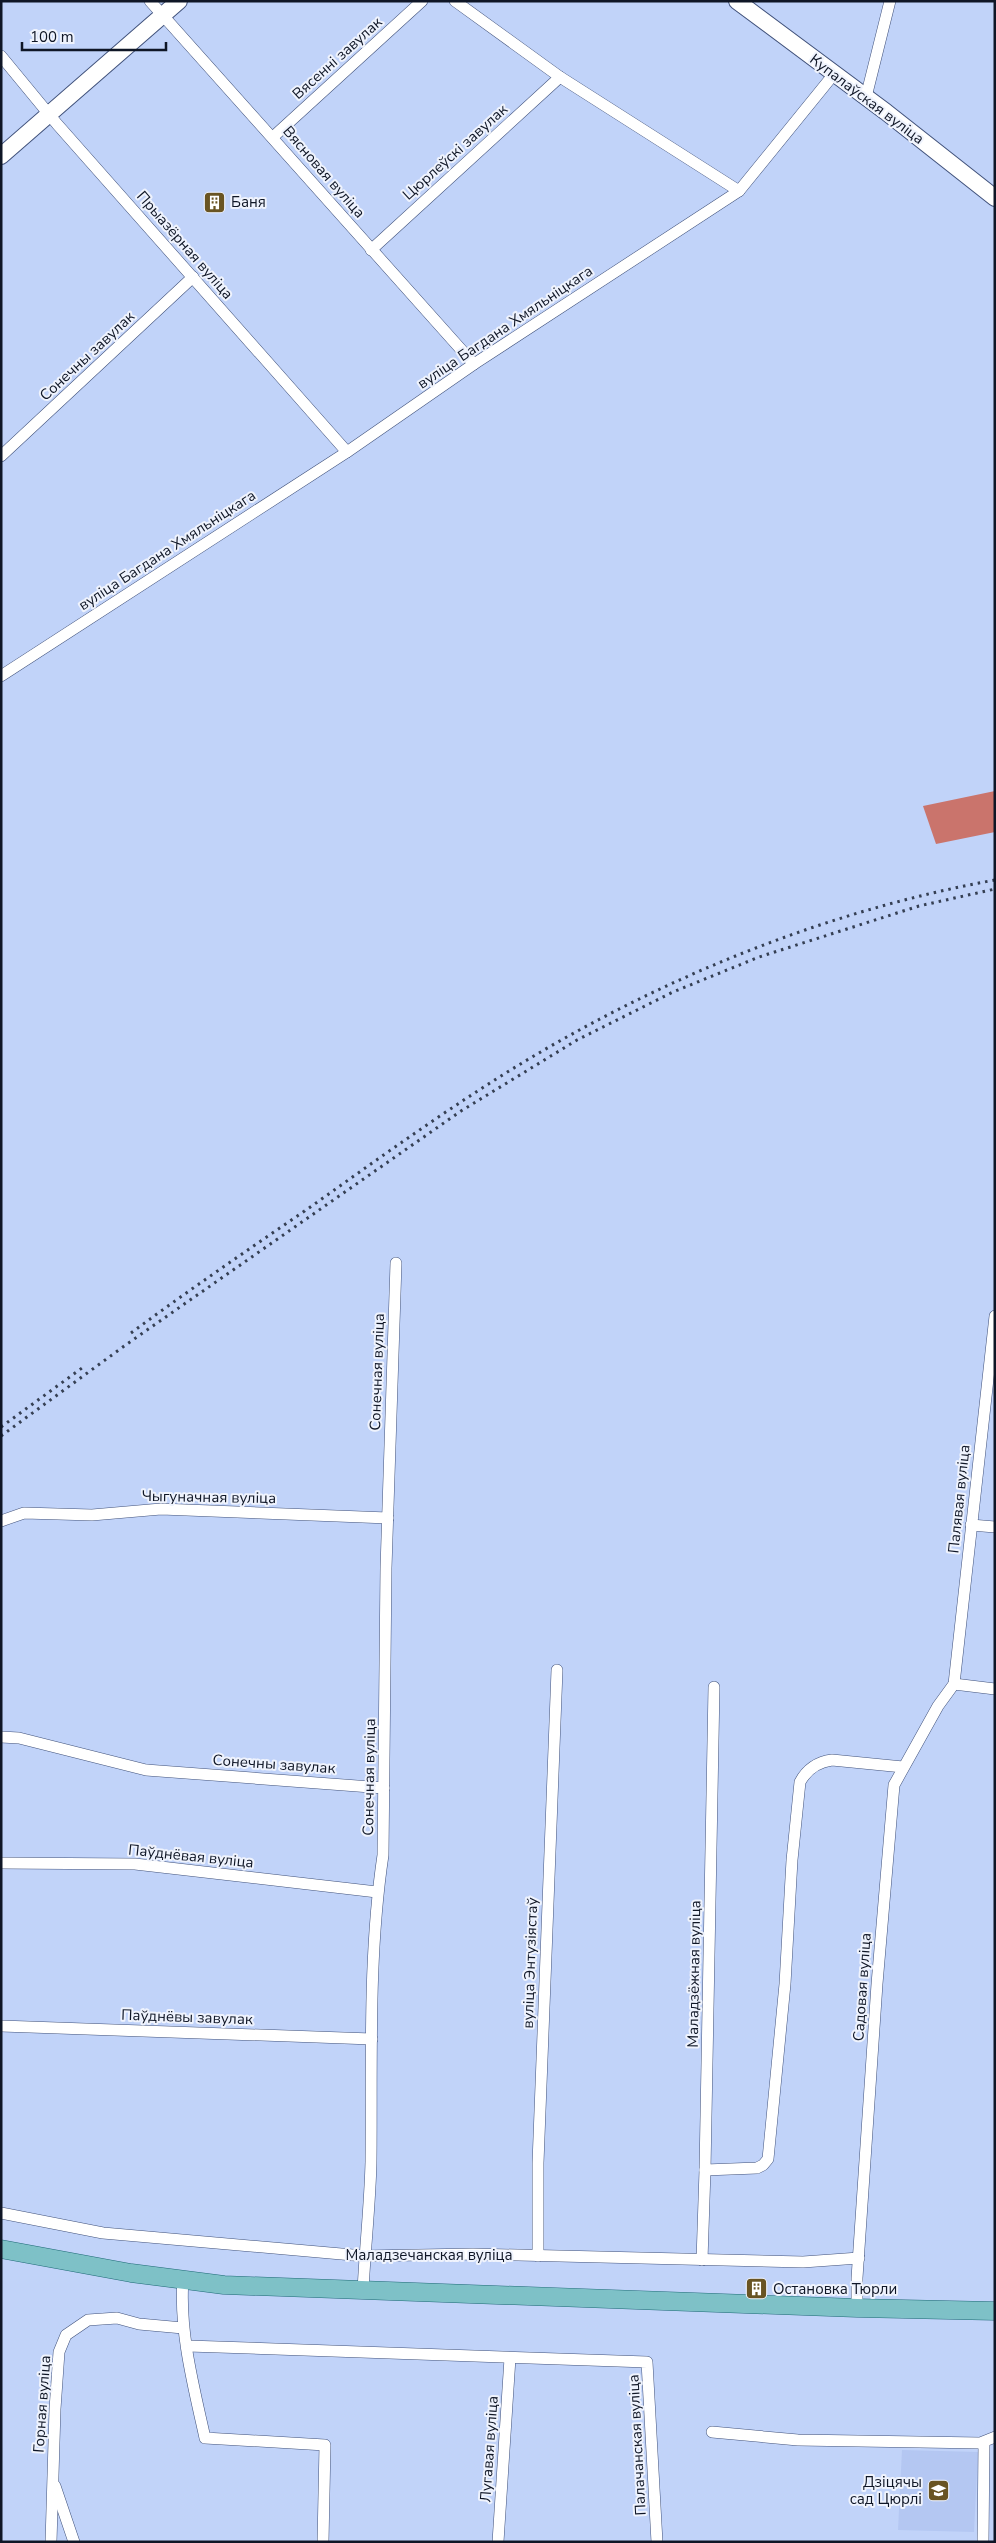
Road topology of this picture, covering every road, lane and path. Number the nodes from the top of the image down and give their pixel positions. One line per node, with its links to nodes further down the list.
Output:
1 (150, 1): 7 (street, Вясновая вуліца)
2 (179, 1): 7 (street)
3 (422, 1): 13 (street, Вясенні завулак)
4 (456, 1): 10 (street)
5 (737, 1): 9 (street, Купалаўская вуліца)
6 (890, 1): 11 (street)
7 (163, 14): 12 (street); 13 (street, Вясновая вуліца)
8 (1, 56): 12 (street, Прыазёрная вуліца)
9 (834, 74): 11 (street, Купалаўская вуліца); 15 (street, вуліца Багдана Хмяльніцкага)
10 (560, 77): 15 (street); 17 (street, Цюрлеўскі завулак)
11 (866, 97): 16 (street, Купалаўская вуліца)
12 (49, 114): 14 (street); 18 (street, Прыазёрная вуліца)
13 (273, 137): 17 (street, Вясновая вуліца)
14 (1, 156)
15 (739, 191): 19 (street, вуліца Багдана Хмяльніцкага)
16 (995, 198)
17 (371, 250): 19 (street, Вясновая вуліца)
18 (193, 277): 20 (street, Прыазёрная вуліца); 21 (street, Сонечны завулак)
19 (474, 364): 20 (street, вуліца Багдана Хмяльніцкага)
20 (347, 452): 22 (street, вуліца Багдана Хмяльніцкага)
21 (1, 456)
22 (1, 676)
23 (396, 1263): 26 (street, Сонечная вуліца)
24 (995, 1316): 25 (street, Палявая вуліца)
25 (990, 1396): 28 (street, Палявая вуліца)
26 (388, 1518): 27 (street, Чыгуначная вуліца); 36 (street, Сонечная вуліца)
27 (1, 1521)
28 (971, 1525): 29 (street); 31 (street, Палявая вуліца)
29 (995, 1526)
30 (557, 1670): 45 (street, вуліца Энтузіястаў)
31 (954, 1684): 33 (street); 35 (street, Садовая вуліца)
32 (714, 1687): 41 (street, Маладзёжная вуліца)
33 (995, 1689)
34 (1, 1737): 36 (street, Сонечны завулак)
35 (903, 1767): 41 (street); 46 (street, Садовая вуліца)
36 (384, 1788): 38 (street, Сонечная вуліца)
37 (1, 1862): 38 (street, Паўднёвая вуліца)
38 (377, 1892): 40 (street, Сонечная вуліца)
39 (1, 2026): 40 (street, Паўднёвы завулак)
40 (372, 2038): 44 (street, Сонечная вуліца)
41 (705, 2170): 47 (street, Маладзёжная вуліца)
42 (1, 2213): 44 (street, Маладзечанская вуліца)
43 (1, 2249): 48 (main road)
44 (364, 2256): 45 (street, Маладзечанская вуліца); 49 (street, Сонечная вуліца)
45 (538, 2256): 47 (street, Маладзечанская вуліца)
46 (859, 2258): 47 (street, Маладзечанская вуліца); 50 (street, Садовая вуліца)
47 (702, 2260)
48 (183, 2280): 49 (main road); 52 (street)
49 (363, 2291): 50 (main road)
50 (857, 2308): 51 (main road)
51 (995, 2311)
52 (183, 2328): 53 (street); 58 (street, Горная вуліца)
53 (188, 2346): 54 (street); 61 (street)
54 (510, 2358): 62 (street, Лугавая вуліца); 63 (street, Палачанская вуліца)
55 (712, 2432): 57 (street)
56 (995, 2437): 57 (street)
57 (984, 2443): 64 (street)
58 (53, 2480): 59 (street, Горная вуліца); 60 (street, Горная вуліца)
59 (51, 2542)
60 (74, 2542)
61 (323, 2542)
62 (498, 2542)
63 (657, 2542)
64 (983, 2542)

